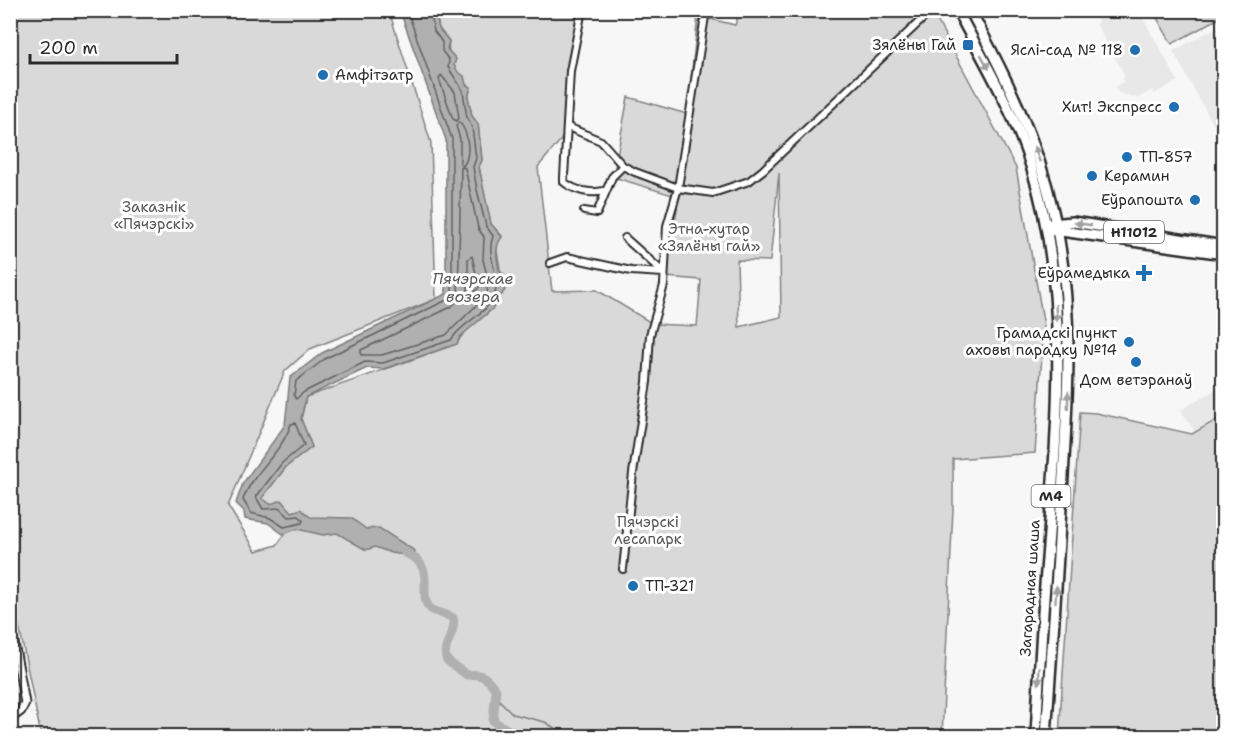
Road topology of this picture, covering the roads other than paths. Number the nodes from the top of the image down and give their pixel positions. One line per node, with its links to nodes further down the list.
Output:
1 (582, 10): 6 (street)
2 (705, 10): 8 (street)
3 (932, 10): 8 (street)
4 (957, 10): 11 (main road, М4, one-way to 11)
5 (970, 10): 12 (main road, М4, one-way to 5)
6 (568, 127): 7 (street); 9 (street)
7 (623, 166): 8 (street); 9 (street)
8 (678, 188): 18 (street)
9 (604, 191): 10 (street)
10 (584, 211)
11 (1046, 226): 12 (main road, Н11012); 22 (main road, Загарадная шаша / М4, one-way to 22)
12 (1056, 226): 14 (main road, Н11012); 23 (main road, Загарадная шаша / М4, one-way to 12)
13 (625, 238): 18 (street)
14 (1163, 241): 15 (main road, Н11012); 16 (main road, Н11012)
15 (1224, 246)
16 (1224, 254)
17 (550, 263): 18 (street)
18 (663, 273): 19 (street)
19 (623, 569)
20 (10, 621): 21 (street)
21 (10, 719)
22 (1036, 736)
23 (1046, 736)

